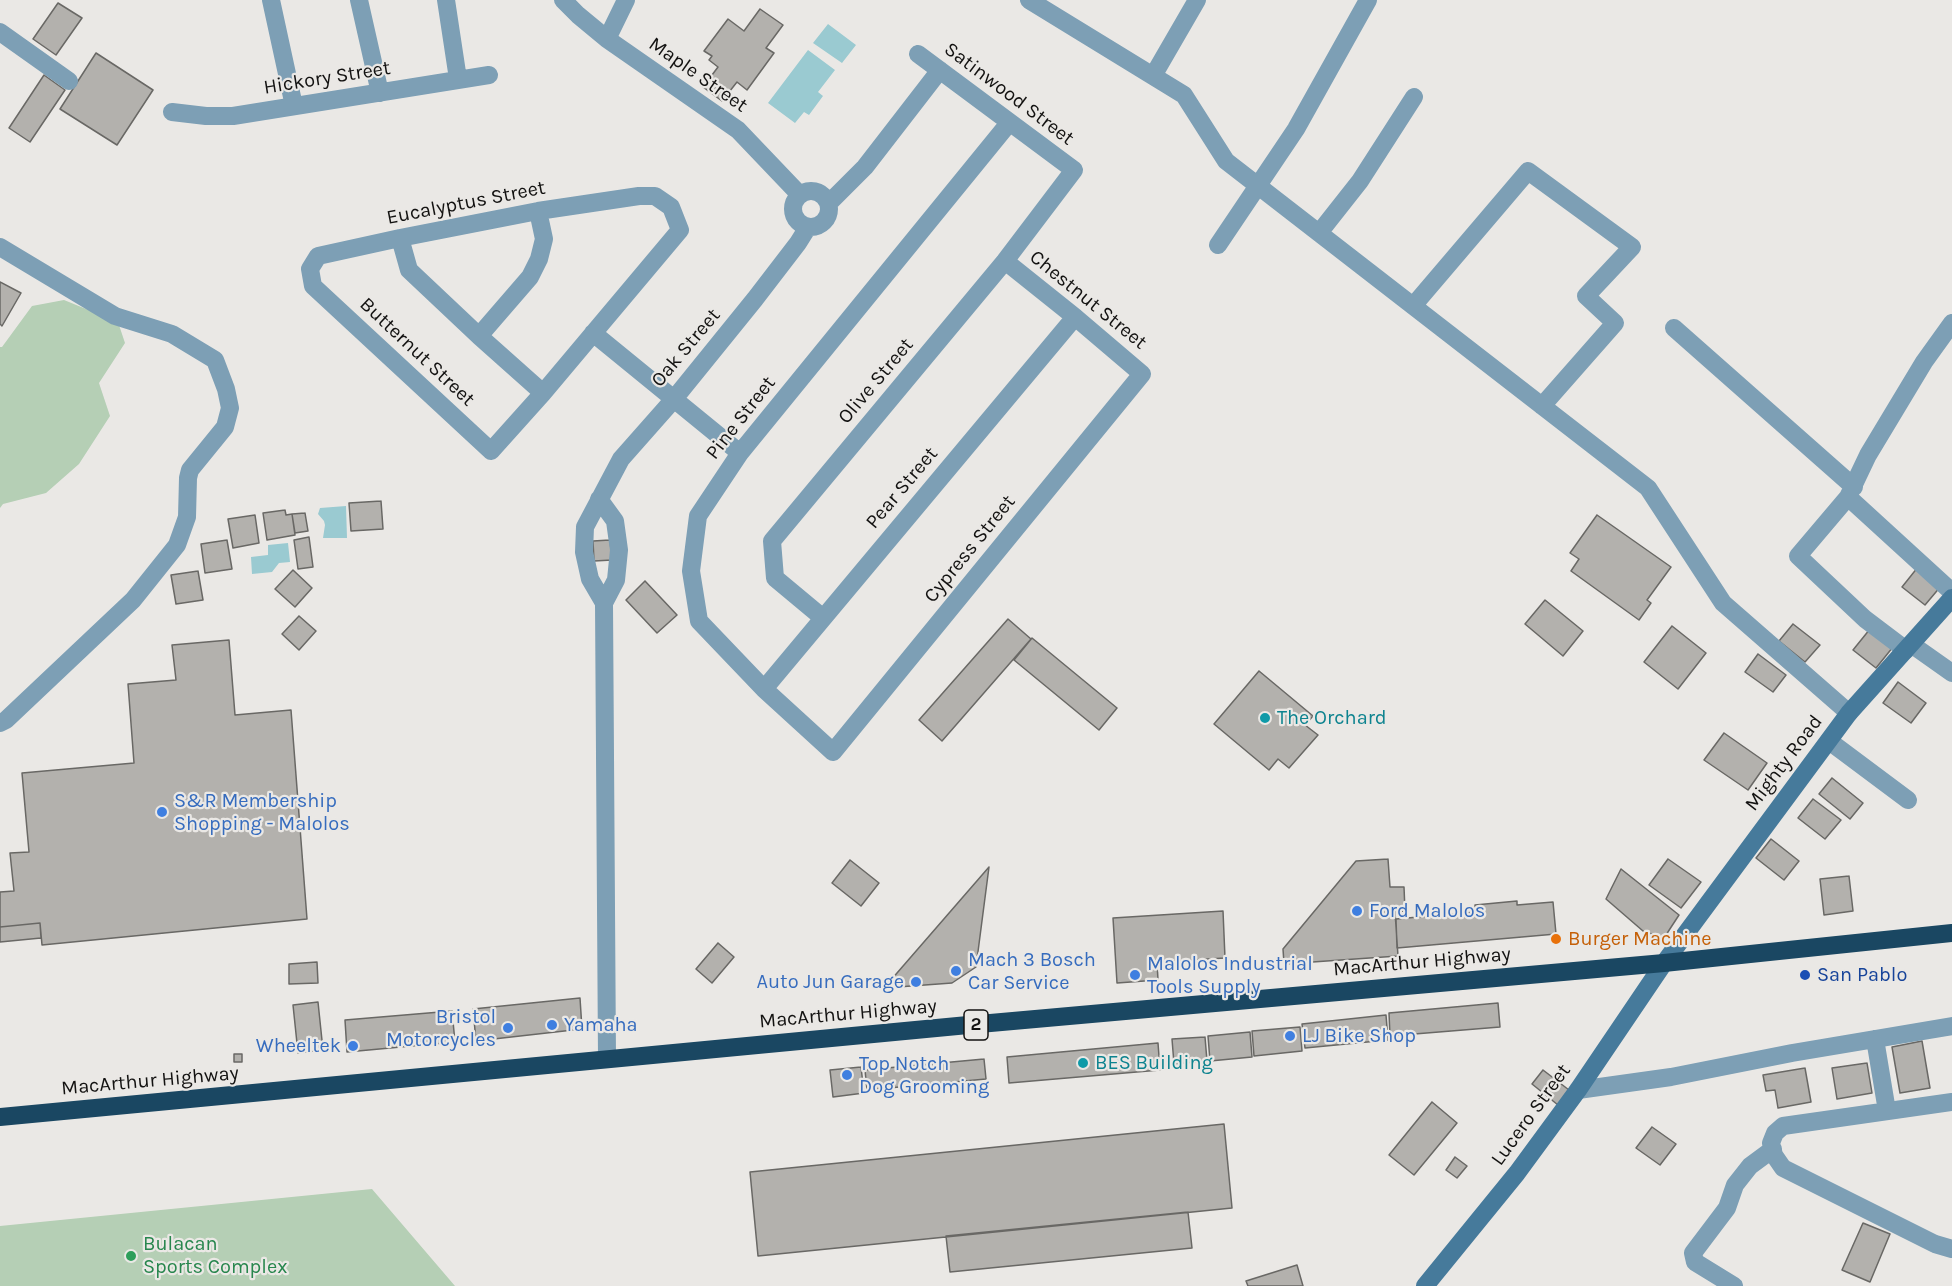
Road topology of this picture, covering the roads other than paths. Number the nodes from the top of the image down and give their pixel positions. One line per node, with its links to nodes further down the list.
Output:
1 (271, 0): 19 (street)
2 (359, 0): 17 (street)
3 (446, 0): 15 (street)
4 (563, 0): 10 (street, Maple Street)
5 (627, 0): 10 (street)
6 (1029, 0): 14 (street)
7 (1197, 0): 14 (street)
8 (1368, 0): 23 (street)
9 (0, 32): 16 (street)
10 (607, 39): 24 (street, Maple Street)
11 (918, 54): 12 (street, Satinwood Street)
12 (940, 70): 21 (street, Satinwood Street); 25 (street)
13 (489, 75): 15 (street, Hickory Street)
14 (1153, 76): 23 (street)
15 (458, 79): 17 (street, Hickory Street)
16 (69, 81)
17 (380, 93): 19 (street, Hickory Street)
18 (1414, 97): 28 (street)
19 (294, 106): 20 (street, Hickory Street)
20 (172, 112)
21 (1009, 123): 22 (street, Satinwood Street); 44 (street, Pine Street)
22 (1074, 170): 32 (street, Olive Street)
23 (1258, 186): 28 (street); 30 (street)
24 (800, 195): 25 (street); 27 (street)
25 (829, 203): 27 (street)
26 (538, 211): 29 (street, Eucalyptus Street); 38 (street, Eucalyptus Street); 39 (street)
27 (808, 227): 42 (street, Oak Street)
28 (1318, 233): 34 (street)
29 (400, 238): 33 (street, Eucalyptus Street); 39 (street)
30 (1218, 245)
31 (0, 247): 55 (street)
32 (1005, 261): 35 (street, Chestnut Street); 50 (street, Olive Street)
33 (313, 286): 41 (street, Butternut Street)
34 (1413, 306): 43 (street); 43 (street)
35 (1075, 317): 40 (street, Chestnut Street); 50 (street, Pear Street)
36 (1952, 323): 45 (street)
37 (1674, 328): 45 (street)
38 (593, 333): 41 (street); 42 (street)
39 (479, 336): 41 (street)
40 (1142, 374): 57 (street, Cypress Street)
41 (543, 393)
42 (674, 399): 44 (street); 46 (street, Oak Street)
43 (1542, 406): 54 (street)
44 (740, 453): 53 (street, Pine Street)
45 (1851, 492): 47 (street); 51 (street)
46 (599, 499): 49 (street, Oak Street); 49 (street)
47 (1952, 592)
48 (1952, 598): 51 (street, Mighty Road)
49 (604, 603): 63 (street)
50 (823, 618): 53 (street, Pear Street)
51 (1909, 647): 52 (street); 54 (street, Mighty Road)
52 (1952, 673)
53 (764, 689): 57 (street, Pine Street)
54 (1849, 713): 56 (street, Mighty Road)
55 (0, 723)
56 (1829, 741): 58 (street); 60 (street, Mighty Road)
57 (833, 752)
58 (1908, 800)
59 (1952, 933): 60 (highway, MacArthur Highway / 2)
60 (1664, 963): 63 (highway, MacArthur Highway / 2); 64 (street, Lucero Street)
61 (1952, 1026): 62 (street)
62 (1875, 1039): 64 (street); 66 (street)
63 (607, 1059): 67 (highway, MacArthur Highway / 2)
64 (1578, 1090): 70 (street, Lucero Street)
65 (1952, 1102): 66 (street)
66 (1887, 1111): 68 (street)
67 (0, 1117)
68 (1773, 1149): 69 (street); 71 (street)
69 (1952, 1249)
70 (1425, 1286)
71 (1734, 1286)

